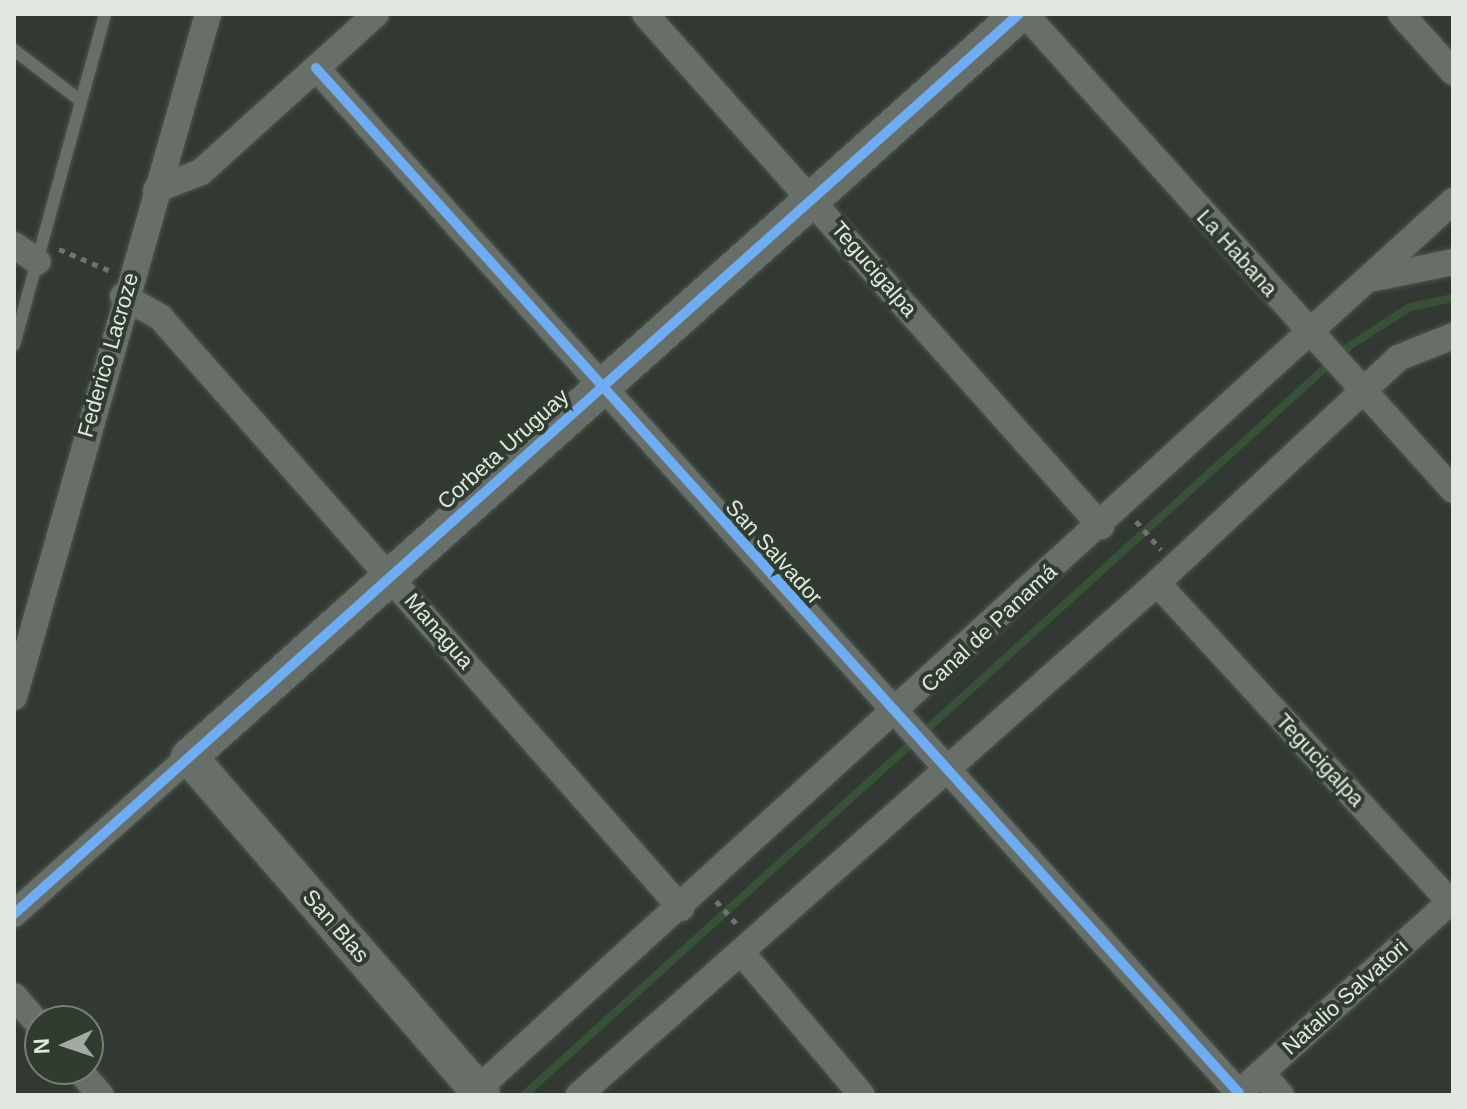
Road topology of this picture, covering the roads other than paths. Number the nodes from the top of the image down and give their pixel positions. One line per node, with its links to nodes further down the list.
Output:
1 (105, 14): 10 (lane)
2 (208, 14): 11 (street, Federico Lacroze)
3 (376, 14): 8 (street)
4 (645, 14): 12 (street, Tegucigalpa)
5 (1022, 14): 12 (street, Corbeta Uruguay); 20 (street, La Habana)
6 (1401, 14): 9 (street)
7 (14, 50): 10 (lane)
8 (316, 68): 11 (street); 22 (street, San Salvador)
9 (1453, 72)
10 (81, 101): 15 (lane)
11 (156, 190): 18 (street, Federico Lacroze)
12 (812, 199): 22 (street, Corbeta Uruguay); 25 (street, Tegucigalpa)
13 (1453, 201): 17 (street, Canal de Panamá)
14 (14, 245): 15 (street)
15 (40, 252): 21 (lane)
16 (1453, 262): 17 (street)
17 (1375, 278): 20 (street, Canal de Panamá)
18 (126, 287): 27 (street, Managua); 28 (street, Federico Lacroze)
19 (1453, 336): 23 (street)
20 (1312, 337): 23 (street, La Habana); 25 (street, Canal de Panamá)
21 (14, 345)
22 (602, 388): 27 (street, Corbeta Uruguay); 29 (street, San Salvador)
23 (1364, 390): 24 (street, La Habana); 26 (street)
24 (1453, 490)
25 (1101, 526): 29 (street, Canal de Panamá)
26 (1166, 574): 31 (street); 32 (street, Tegucigalpa)
27 (391, 576): 30 (street, Corbeta Uruguay); 33 (street, Managua)
28 (14, 697)
29 (893, 716): 31 (street, San Salvador); 33 (street, Canal de Panamá)
30 (189, 757): 34 (street, Corbeta Uruguay); 37 (street, San Blas)
31 (944, 770): 35 (street); 38 (street, San Salvador)
32 (1452, 901): 36 (street, Natalio Salvatori)
33 (681, 908): 37 (street, Canal de Panamá)
34 (14, 914)
35 (747, 946): 39 (street); 40 (street)
36 (1261, 1073): 38 (street, Natalio Salvatori); 41 (street)
37 (477, 1093)
38 (1238, 1094)
39 (579, 1095)
40 (862, 1095)
41 (1281, 1095)

